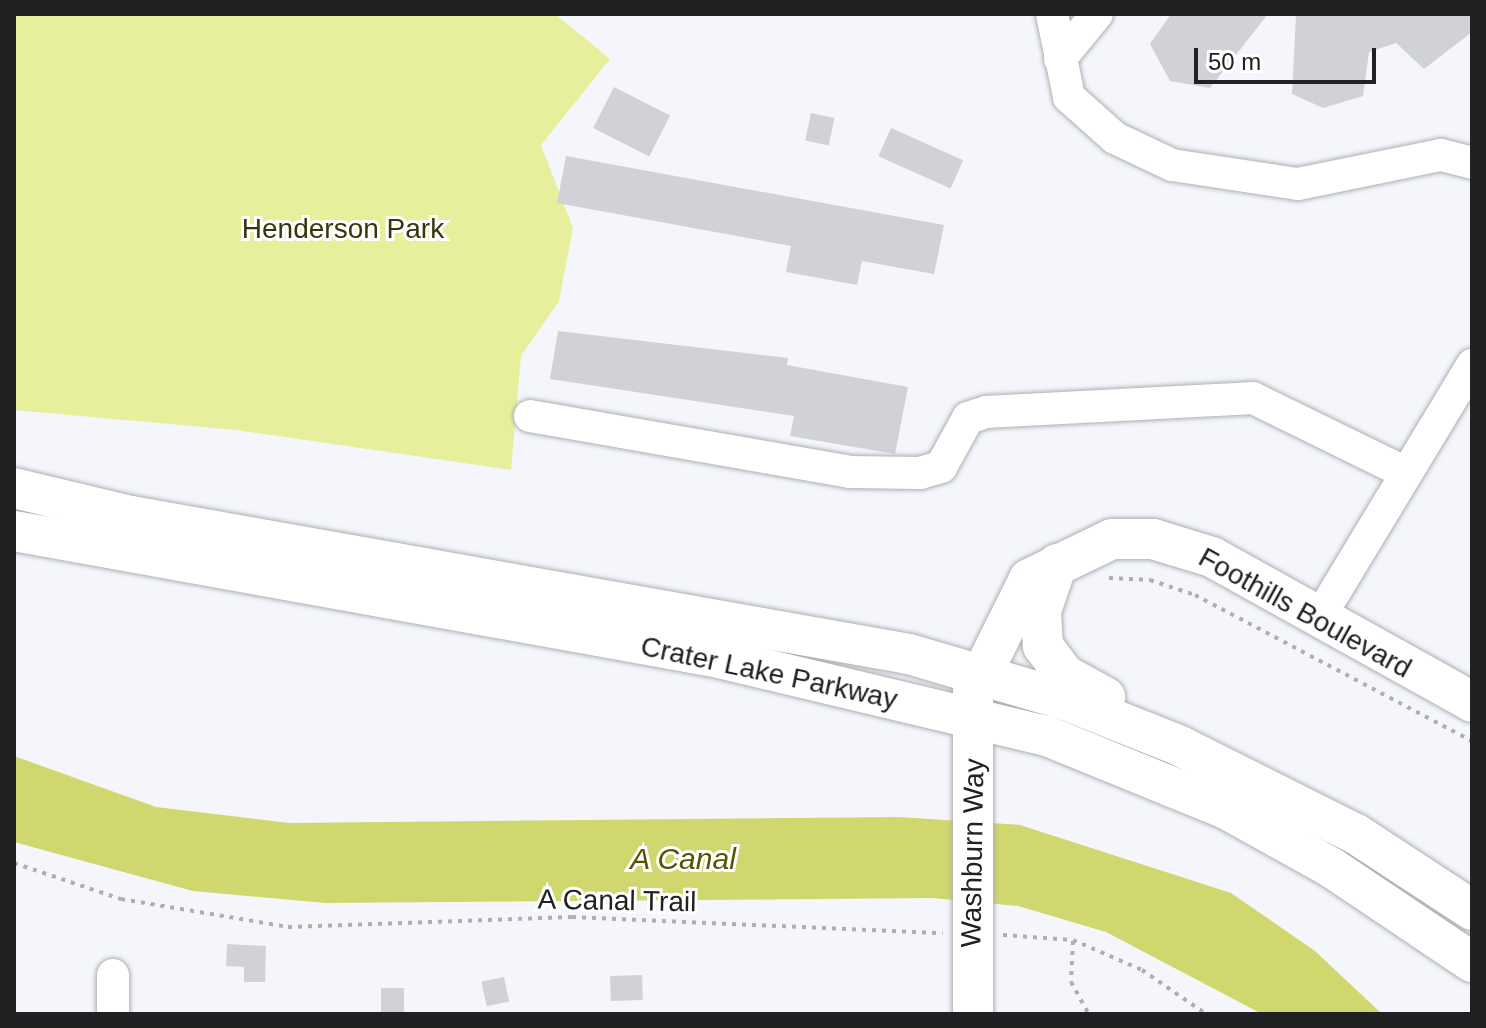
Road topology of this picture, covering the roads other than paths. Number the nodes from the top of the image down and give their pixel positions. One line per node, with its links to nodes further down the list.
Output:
1 (1052, 14): 3 (street)
2 (1097, 14): 3 (street)
3 (1060, 59): 4 (street)
4 (1472, 163)
5 (1472, 365): 7 (street)
6 (530, 416): 7 (street)
7 (1404, 472): 11 (street)
8 (14, 488): 12 (main road, Crater Lake Parkway)
9 (14, 531): 12 (main road, Crater Lake Parkway)
10 (1058, 563): 11 (main road, Foothills Boulevard); 12 (main road, Foothills Boulevard); 14 (main road)
11 (1319, 618): 13 (main road, Foothills Boulevard)
12 (976, 695): 14 (main road, Crater Lake Parkway); 16 (main road, Crater Lake Parkway); 19 (main road, Washburn Way)
13 (1472, 702)
14 (1211, 761): 15 (main road, Crater Lake Parkway)
15 (1472, 910)
16 (1472, 962)
17 (113, 975): 18 (street)
18 (113, 1014)
19 (973, 1014)

